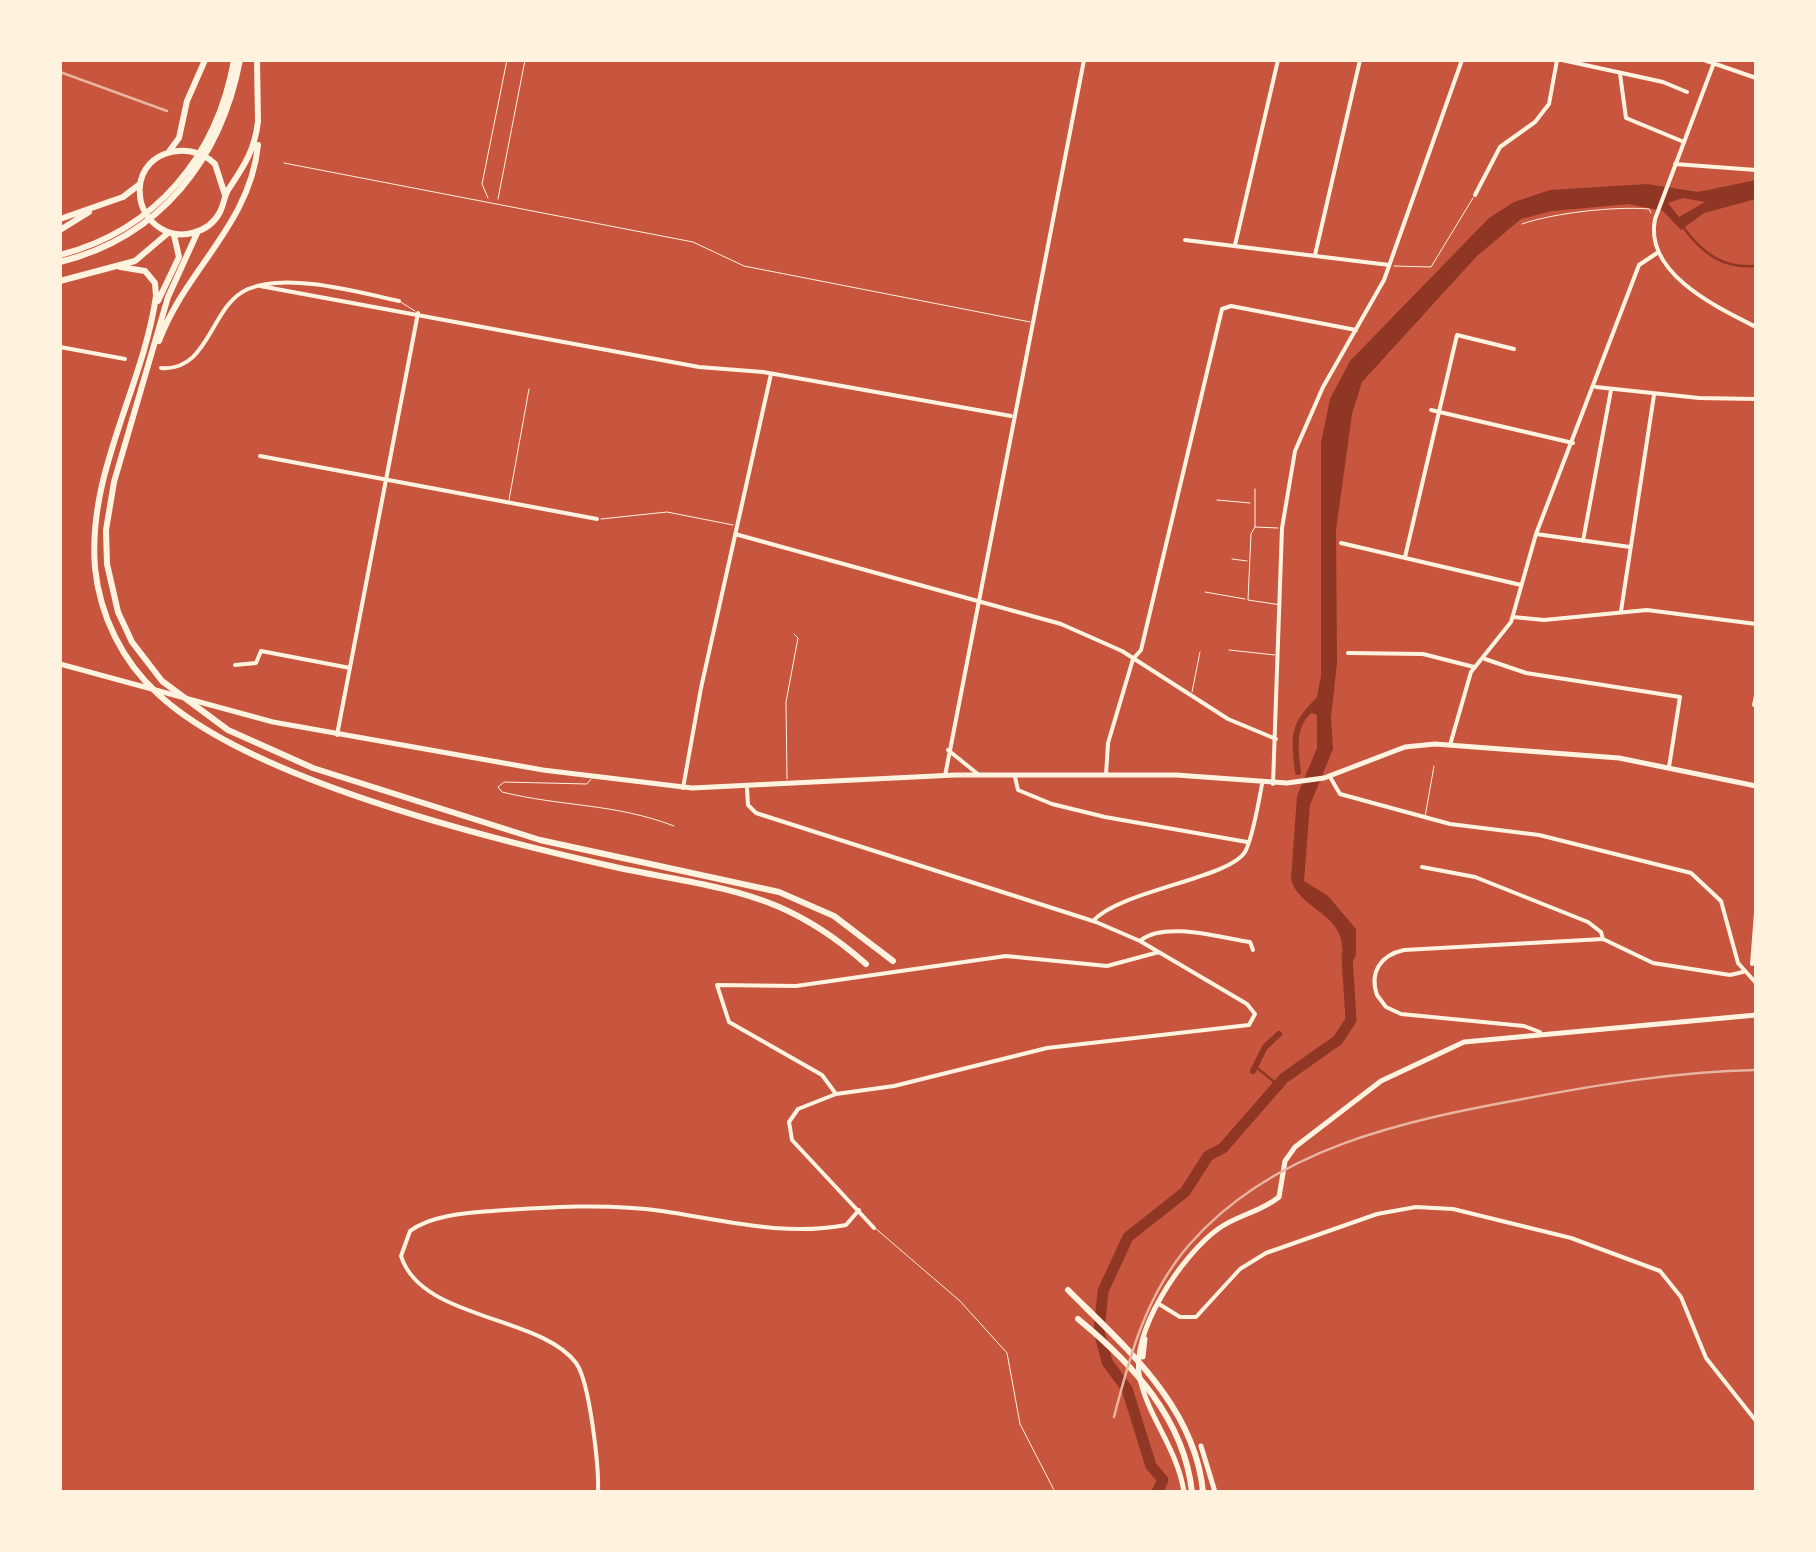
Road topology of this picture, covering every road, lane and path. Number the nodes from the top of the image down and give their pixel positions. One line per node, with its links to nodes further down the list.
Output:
1 (205, 60): 18 (highway)
2 (237, 60): 38 (highway)
3 (256, 60): 16 (highway)
4 (508, 60): 25 (lane)
5 (526, 60): 26 (lane)
6 (1084, 60): 46 (street)
7 (1278, 60): 35 (street)
8 (1360, 60): 37 (street)
9 (1462, 60): 39 (street)
10 (1559, 60): 13 (street); 23 (street)
11 (1704, 60): 12 (street)
12 (1714, 62): 14 (street); 17 (street)
13 (1620, 74): 15 (street); 17 (street)
14 (1756, 78)
15 (1687, 92)
16 (258, 120): 24 (highway); 52 (highway)
17 (1684, 142): 20 (street)
18 (169, 151): 22 (highway); 24 (highway)
19 (284, 162): 25 (lane)
20 (1676, 164): 21 (street); 28 (street)
21 (1756, 170)
22 (140, 184): 27 (highway); 33 (highway)
23 (1475, 195): 39 (lane)
24 (225, 196): 32 (highway)
25 (489, 201): 26 (lane)
26 (497, 202): 46 (lane)
27 (104, 204): 29 (highway); 31 (highway)
28 (1654, 212): 30 (lane); 36 (street)
29 (60, 219)
30 (1522, 224)
31 (60, 230)
32 (198, 231): 33 (highway); 52 (highway)
33 (171, 233): 40 (highway); 45 (highway)
34 (1185, 240): 35 (street)
35 (1235, 245): 37 (street)
36 (1657, 254): 47 (street); 55 (street)
37 (1315, 256): 39 (street)
38 (60, 258)
39 (1390, 265): 48 (street)
40 (120, 267): 41 (highway); 45 (highway)
41 (60, 282)
42 (260, 286): 43 (street); 44 (street); 53 (street)
43 (399, 301): 44 (lane)
44 (418, 313): 54 (street); 65 (street)
45 (152, 318): 134 (highway)
46 (1030, 322): 62 (street)
47 (1756, 327)
48 (1356, 330): 73 (street); 96 (street)
49 (60, 347): 51 (street)
50 (1514, 349): 61 (street)
51 (125, 359)
52 (150, 360): 133 (highway)
53 (161, 368)
54 (771, 374): 62 (street); 71 (street)
55 (1596, 386): 57 (street); 63 (street)
56 (529, 389): 68 (lane)
57 (1611, 390): 58 (street); 76 (street)
58 (1654, 394): 59 (street); 78 (street)
59 (1756, 399)
60 (1431, 410): 61 (street)
61 (1439, 412): 63 (street); 79 (street)
62 (1011, 416): 84 (street)
63 (1572, 443): 75 (street)
64 (260, 456): 65 (street)
65 (386, 480): 68 (street); 99 (street)
66 (1255, 489): 69 (lane)
67 (1217, 500): 69 (lane)
68 (508, 503): 70 (street)
69 (1254, 503): 72 (lane)
70 (598, 519): 71 (lane)
71 (736, 525): 74 (street)
72 (1255, 527): 73 (lane); 81 (lane)
73 (1282, 528): 86 (street)
74 (735, 534): 84 (street); 120 (street)
75 (1536, 534): 76 (street); 82 (street)
76 (1583, 541): 78 (street)
77 (1341, 542): 79 (street)
78 (1630, 547): 87 (street)
79 (1405, 558): 82 (street)
80 (1232, 559): 81 (lane)
81 (1250, 562): 85 (lane)
82 (1521, 586): 88 (street)
83 (1205, 592): 85 (lane)
84 (977, 600): 96 (street); 107 (street)
85 (1248, 600): 86 (lane)
86 (1281, 605): 94 (street)
87 (1621, 611): 88 (street); 89 (street)
88 (1513, 617): 95 (street)
89 (1756, 624)
90 (794, 634): 119 (lane)
91 (1228, 650): 94 (lane)
92 (1200, 652): 101 (lane)
93 (1348, 654): 100 (street)
94 (1280, 656): 105 (street)
95 (1484, 658): 100 (street); 109 (street)
96 (1133, 659): 101 (street); 111 (street)
97 (60, 664): 104 (main road)
98 (235, 666): 99 (street)
99 (350, 668): 104 (street)
100 (1474, 668): 106 (street)
101 (1191, 695): 105 (street)
102 (1756, 696): 103 (street)
103 (1754, 705)
104 (337, 734): 110 (main road)
105 (1276, 739): 117 (street)
106 (1450, 745): 109 (main road); 115 (main road)
107 (948, 750): 112 (street); 113 (street)
108 (1434, 766): 122 (lane)
109 (1669, 768): 118 (main road)
110 (593, 775): 120 (main road); 123 (lane)
111 (1106, 775): 114 (main road); 116 (main road)
112 (945, 776): 113 (main road); 119 (main road)
113 (980, 776): 114 (main road)
114 (1015, 776): 124 (street)
115 (1327, 777): 117 (main road); 122 (street)
116 (1262, 784): 117 (main road); 124 (street)
117 (1272, 784)
118 (1756, 786)
119 (788, 787): 121 (main road)
120 (684, 788): 121 (main road)
121 (747, 789): 128 (street)
122 (1425, 818): 136 (street)
123 (674, 826)
124 (1247, 842): 128 (street)
125 (1425, 857): 126 (lane)
126 (1422, 867): 129 (street)
127 (1756, 912): 135 (street)
128 (1093, 921): 130 (street)
129 (1603, 938): 136 (street); 139 (street)
130 (1140, 941): 131 (street); 132 (street)
131 (1254, 950)
132 (1158, 952): 140 (street); 140 (street)
133 (894, 960)
134 (866, 964)
135 (1754, 964): 136 (street)
136 (1742, 971): 137 (street)
137 (1756, 984)
138 (1756, 1015): 139 (main road)
139 (1540, 1032): 144 (main road)
140 (836, 1094): 141 (street)
141 (860, 1210): 142 (street); 150 (street)
142 (874, 1228): 151 (lane)
143 (1068, 1290): 154 (highway)
144 (1159, 1304): 146 (main road); 148 (street)
145 (1079, 1320): 153 (highway)
146 (1146, 1330): 147 (main road); 152 (main road)
147 (1143, 1357)
148 (1756, 1420)
149 (1201, 1446): 155 (main road)
150 (598, 1492)
151 (1055, 1492)
152 (1184, 1492)
153 (1192, 1492)
154 (1202, 1492)
155 (1215, 1492)

